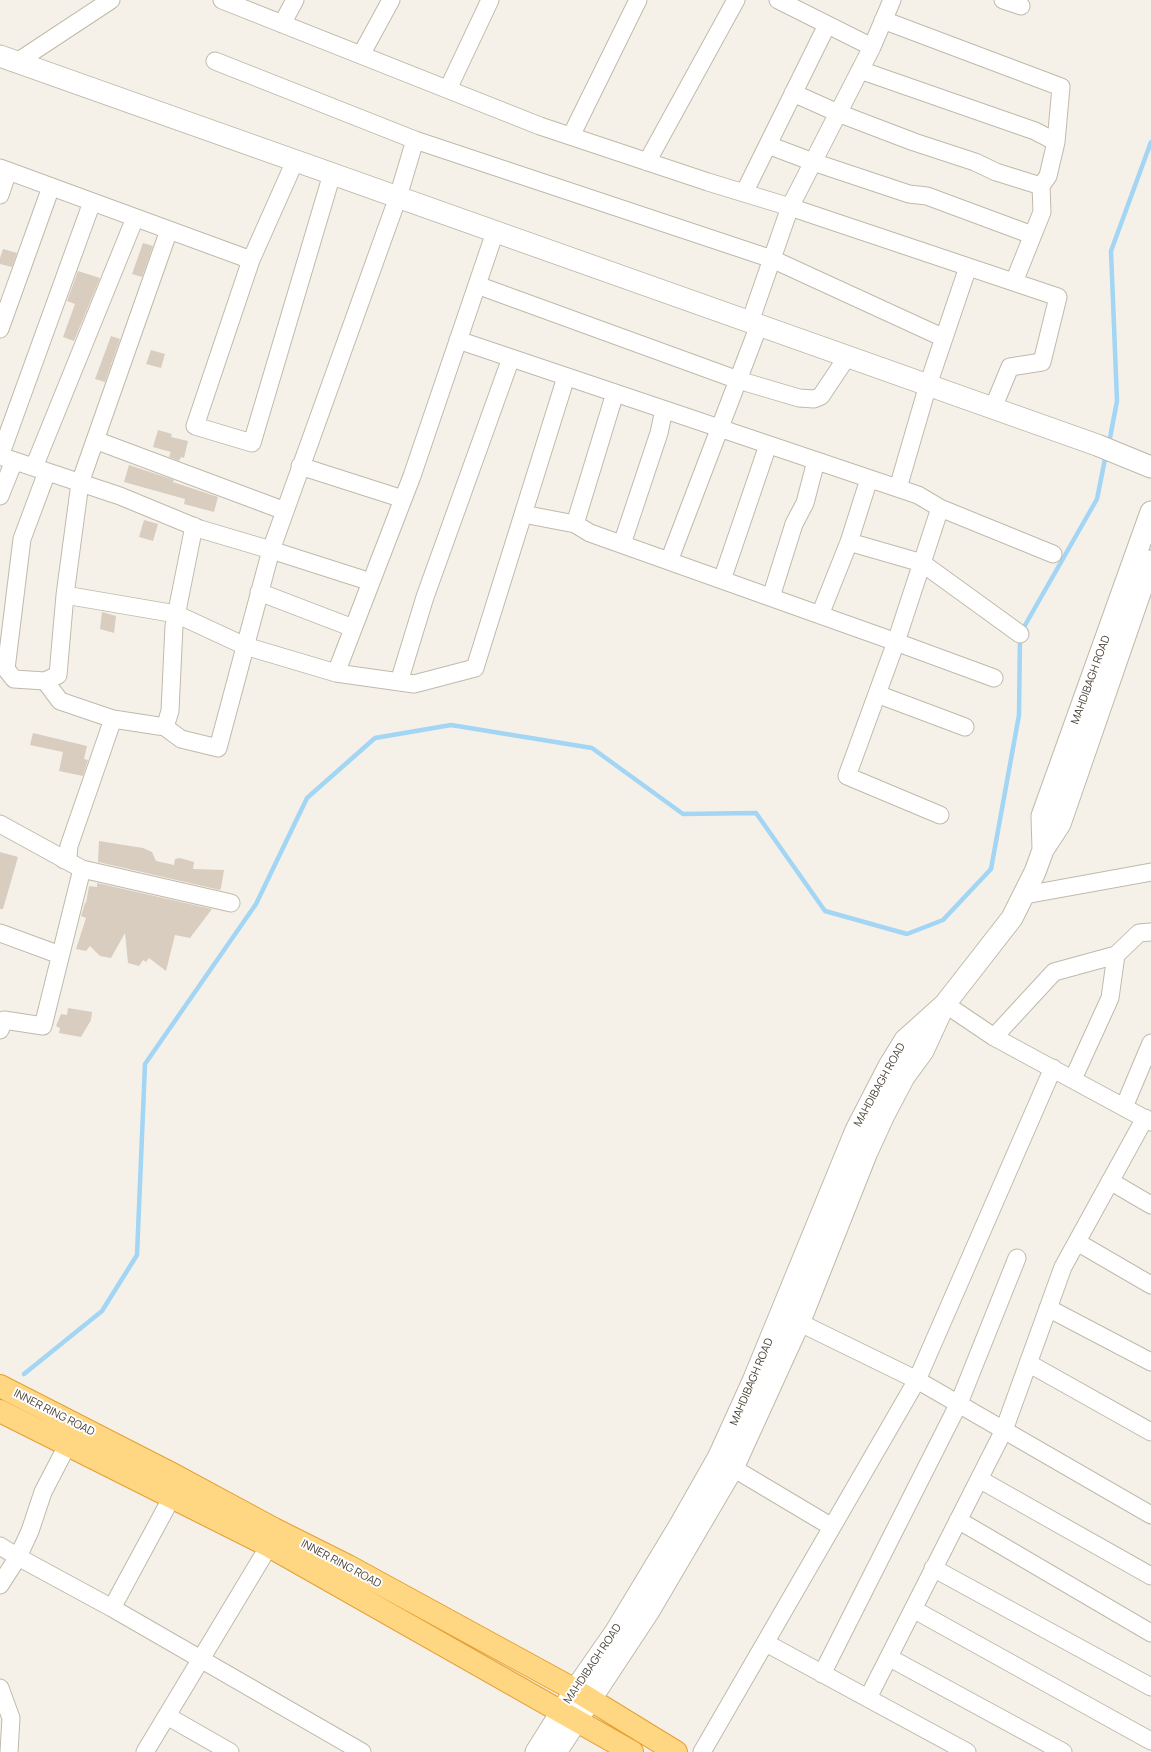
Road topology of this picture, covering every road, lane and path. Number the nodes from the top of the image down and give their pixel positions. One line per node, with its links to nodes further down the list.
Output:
1 (112, 0): 17 (street)
2 (222, 0): 13 (street)
3 (295, 0): 13 (street)
4 (391, 0): 16 (street)
5 (490, 0): 20 (street)
6 (638, 0): 23 (street)
7 (736, 0): 28 (street)
8 (892, 0): 12 (street)
9 (1003, 0): 11 (street)
10 (786, 2): 14 (street)
11 (1021, 6)
12 (883, 20): 15 (street); 25 (street)
13 (282, 24): 16 (street)
14 (827, 24): 15 (street); 21 (street)
15 (872, 47): 19 (street)
16 (361, 55): 20 (street)
17 (9, 59): 27 (street)
18 (215, 61): 24 (street)
19 (860, 70): 22 (street); 25 (street)
20 (448, 89): 23 (street)
21 (793, 93): 22 (street); 26 (street)
22 (838, 113): 29 (street); 32 (street)
23 (571, 136): 28 (street)
24 (415, 140): 36 (street); 43 (street)
25 (1056, 142): 32 (street)
26 (768, 145): 29 (street); 34 (street)
27 (295, 161): 31 (street); 44 (street)
28 (647, 162): 34 (street)
29 (813, 162): 38 (street); 42 (street)
30 (4, 169): 33 (street); 35 (street)
31 (332, 174): 36 (street); 44 (street)
32 (1041, 186): 42 (street)
33 (51, 187): 37 (street); 49 (street)
34 (744, 193): 38 (street)
35 (0, 195)
36 (398, 197): 41 (street); 65 (street)
37 (92, 202): 39 (street); 63 (street)
38 (790, 207): 43 (street); 45 (street)
39 (135, 218): 40 (street); 67 (street)
40 (169, 230): 44 (street); 61 (street)
41 (495, 232): 47 (street); 48 (street)
42 (1032, 235): 46 (street)
43 (772, 259): 48 (street); 50 (street)
44 (251, 260)
45 (968, 267): 46 (street); 50 (street)
46 (1014, 282): 58 (street)
47 (477, 285): 51 (street); 55 (street)
48 (755, 324): 52 (street); 55 (street)
49 (0, 329)
50 (944, 338): 56 (street)
51 (458, 340): 53 (street); 72 (street)
52 (847, 357): 55 (street); 56 (street)
53 (511, 358): 54 (street); 100 (street)
54 (566, 376): 57 (street); 76 (street)
55 (738, 380): 60 (street)
56 (928, 385): 58 (street); 70 (street)
57 (616, 393): 59 (street); 77 (street)
58 (993, 408): 66 (street)
59 (664, 410): 60 (street); 80 (street)
60 (720, 428): 62 (street); 83 (street)
61 (95, 440): 69 (street); 74 (street)
62 (768, 444): 64 (street); 86 (street)
63 (5, 457): 67 (street); 71 (street)
64 (816, 460): 68 (street); 90 (street)
65 (300, 466): 72 (street); 74 (street)
66 (1149, 466)
67 (40, 470): 69 (street); 99 (street)
68 (869, 478): 70 (street); 79 (street)
69 (80, 483): 78 (street); 89 (street)
70 (898, 488): 73 (street)
71 (0, 496)
72 (403, 499): 87 (street)
73 (940, 508): 82 (street); 85 (street)
74 (285, 511): 81 (street)
75 (1151, 512): 107 (street, MAHDIBAGH ROAD)
76 (523, 514): 77 (street); 100 (street)
77 (575, 524): 80 (street)
78 (194, 526): 81 (street); 91 (street)
79 (849, 542): 85 (street); 92 (street)
80 (622, 544): 83 (street)
81 (271, 550): 87 (street); 88 (street)
82 (1053, 554)
83 (669, 561): 86 (street)
84 (1151, 561): 107 (street, MAHDIBAGH ROAD)
85 (922, 563): 94 (street); 95 (street)
86 (722, 580): 90 (street)
87 (371, 582): 93 (street)
88 (259, 592): 93 (street); 96 (street)
89 (66, 595): 91 (street); 99 (street)
90 (770, 597): 92 (street)
91 (176, 614): 96 (street); 103 (street)
92 (820, 615): 95 (street)
93 (354, 628): 97 (street)
94 (1020, 634)
95 (896, 642): 98 (street); 101 (street)
96 (245, 646): 97 (street); 103 (street)
97 (336, 673): 100 (street)
98 (994, 678)
99 (45, 681): 102 (street)
100 (399, 682)
101 (877, 694): 104 (street); 105 (street)
102 (113, 719): 103 (street); 108 (street)
103 (165, 727)
104 (965, 727)
105 (940, 815)
106 (0, 824): 108 (street)
107 (1043, 850): 111 (street, MAHDIBAGH ROAD)
108 (64, 860): 109 (street)
109 (82, 869): 112 (street); 115 (street)
110 (1151, 872): 111 (street)
111 (1025, 895): 117 (street, MAHDIBAGH ROAD)
112 (231, 904)
113 (1151, 932): 116 (street)
114 (0, 933): 115 (street)
115 (60, 955): 118 (street)
116 (1116, 955): 119 (street); 122 (street)
117 (945, 1004): 119 (street); 131 (street, MAHDIBAGH ROAD)
118 (0, 1030)
119 (994, 1037): 121 (street)
120 (1151, 1043): 123 (street)
121 (1053, 1068): 122 (street); 134 (street)
122 (1073, 1079): 123 (street)
123 (1124, 1107): 124 (street)
124 (1148, 1120): 125 (street)
125 (1110, 1181): 126 (street); 127 (street)
126 (1151, 1204)
127 (1077, 1242): 129 (street); 130 (street)
128 (1016, 1258): 136 (street)
129 (1151, 1285)
130 (1048, 1308): 132 (street); 133 (street)
131 (790, 1317): 134 (street); 141 (street, MAHDIBAGH ROAD); 162 (street, MAHDIBAGH ROAD)
132 (1151, 1362)
133 (1028, 1363): 138 (street); 139 (street)
134 (917, 1380): 136 (street); 146 (street)
135 (0, 1386): 162 (highway, INNER RING ROAD)
136 (959, 1403): 138 (street); 159 (street)
137 (0, 1411): 140 (highway, INNER RING ROAD)
138 (1004, 1430): 142 (street); 144 (street)
139 (1151, 1432)
140 (68, 1444): 143 (highway, INNER RING ROAD); 149 (street)
141 (733, 1468): 146 (street); 162 (street, MAHDIBAGH ROAD)
142 (979, 1479): 145 (street); 151 (street)
143 (172, 1497): 148 (highway, INNER RING ROAD); 153 (street)
144 (1151, 1515)
145 (958, 1520): 150 (street); 155 (street)
146 (832, 1527): 156 (street)
147 (0, 1546): 149 (street)
148 (269, 1546): 158 (street); 165 (highway, INNER RING ROAD)
149 (18, 1557): 152 (street); 153 (street)
150 (934, 1568): 154 (street); 160 (street)
151 (1151, 1576)
152 (0, 1586)
153 (112, 1608): 158 (street)
154 (913, 1609): 157 (street); 166 (street)
155 (1151, 1633)
156 (766, 1643): 159 (street); 176 (street)
157 (890, 1658): 163 (street); 178 (street)
158 (201, 1659): 164 (street); 171 (street)
159 (822, 1674): 163 (street)
160 (1151, 1687)
161 (0, 1688): 168 (street)
162 (583, 1694): 165 (street, MAHDIBAGH ROAD); 175 (highway, INNER RING ROAD)
163 (868, 1698): 177 (street)
164 (167, 1716): 169 (street); 170 (street)
165 (568, 1717): 172 (street, MAHDIBAGH ROAD); 173 (street, MAHDIBAGH ROAD); 174 (highway, INNER RING ROAD)
166 (1151, 1742)
167 (1151, 1745): 179 (street)
168 (9, 1752)
169 (145, 1752)
170 (230, 1752)
171 (362, 1752)
172 (536, 1752)
173 (556, 1752)
174 (632, 1752)
175 (676, 1752)
176 (702, 1752)
177 (967, 1752)
178 (1063, 1752)
179 (1147, 1752)

